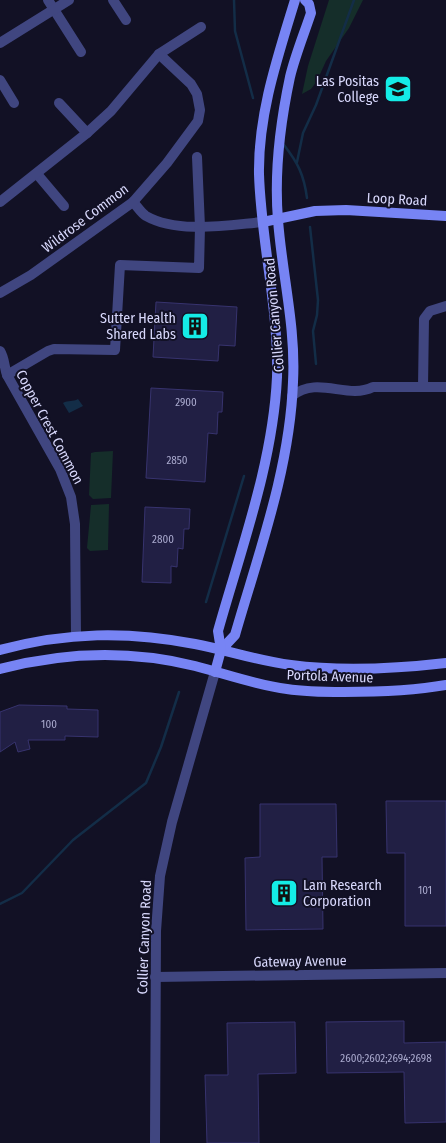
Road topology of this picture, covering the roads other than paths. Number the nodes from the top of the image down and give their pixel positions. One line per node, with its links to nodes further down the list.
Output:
1 (48, 0): 6 (street)
2 (68, 0): 6 (street)
3 (113, 0): 7 (street)
4 (295, 0): 23 (street, Collier Canyon Road)
5 (305, 0): 22 (street, Collier Canyon Road)
6 (54, 9): 9 (street); 10 (street)
7 (126, 20)
8 (201, 28): 11 (street)
9 (0, 43)
10 (81, 52)
11 (159, 54): 15 (street); 19 (street, Wildrose Common)
12 (0, 80): 13 (street)
13 (14, 103)
14 (59, 103): 15 (street)
15 (87, 133): 17 (street)
16 (197, 157): 24 (street)
17 (37, 174): 18 (street); 20 (street)
18 (0, 202)
19 (133, 202): 24 (street); 25 (street, Wildrose Common)
20 (64, 206)
21 (446, 216): 22 (street, Loop Road)
22 (278, 219): 23 (street, Loop Road); 31 (street, Collier Canyon Road)
23 (263, 222): 24 (street); 34 (street, Collier Canyon Road)
24 (200, 227): 28 (street)
25 (0, 294)
26 (446, 306): 29 (street)
27 (0, 351): 28 (street, Copper Crest Common)
28 (7, 375): 32 (street, Copper Crest Common)
29 (423, 387): 30 (street); 31 (street)
30 (446, 387)
31 (292, 396): 34 (street, Collier Canyon Road)
32 (76, 636): 33 (street, Portola Avenue); 34 (street, Portola Avenue)
33 (0, 650)
34 (221, 650): 35 (street, Portola Avenue); 37 (street, Collier Canyon Road)
35 (446, 663)
36 (0, 669): 37 (street, Portola Avenue)
37 (215, 672): 38 (street, Portola Avenue); 40 (street, Collier Canyon Road)
38 (446, 685)
39 (446, 973): 40 (street, Gateway Avenue)
40 (155, 977): 41 (street, Collier Canyon Road)
41 (155, 1143)

